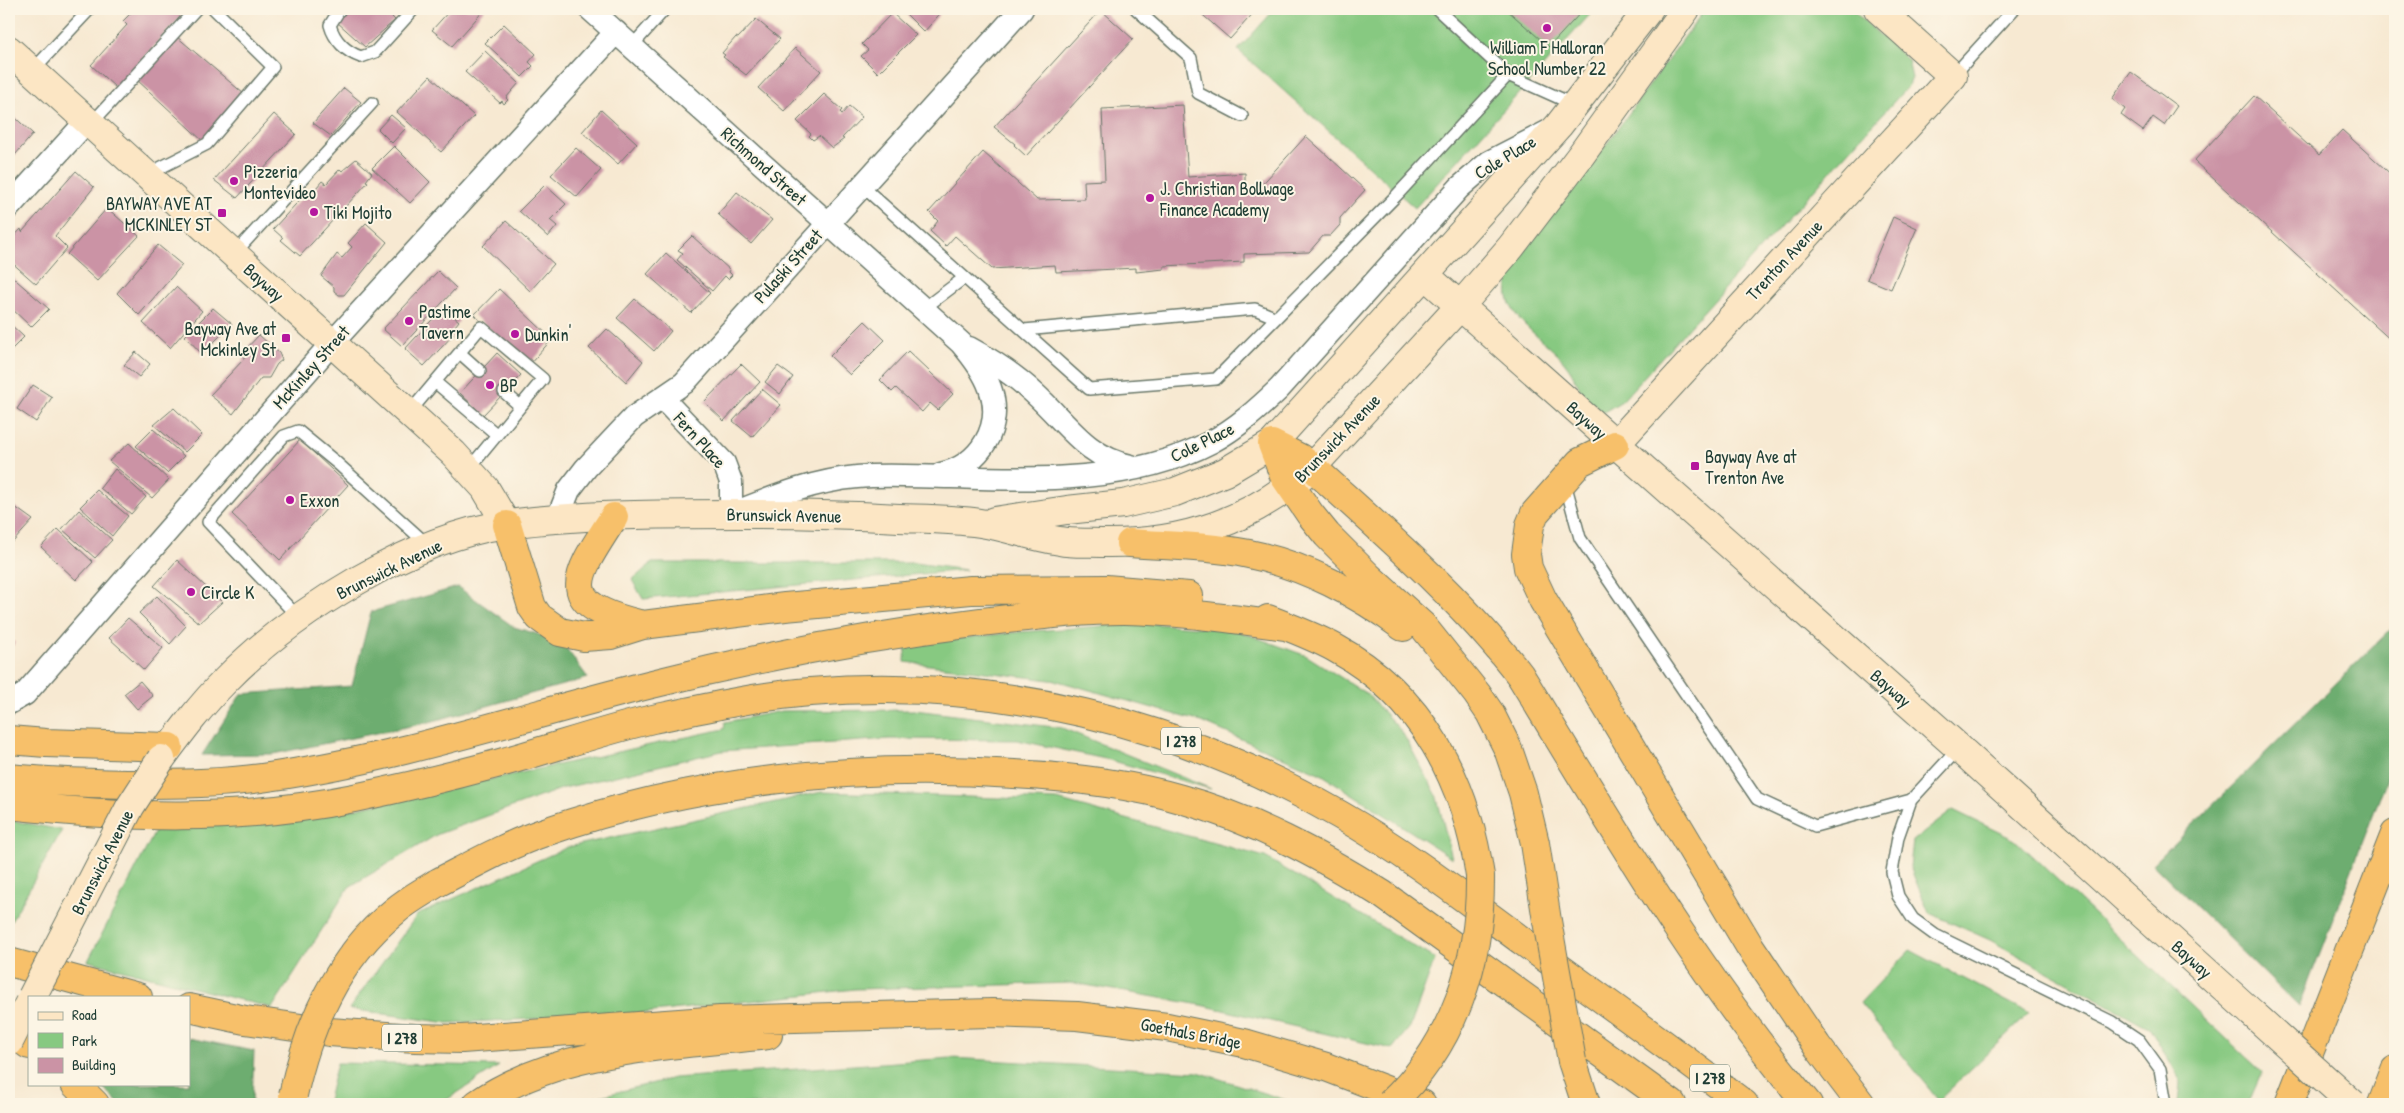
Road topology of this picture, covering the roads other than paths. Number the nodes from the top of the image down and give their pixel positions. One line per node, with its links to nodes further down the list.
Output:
1 (90, 9): 17 (lane)
2 (196, 9): 23 (lane)
3 (214, 9): 24 (lane)
4 (340, 9): 5 (lane)
5 (414, 9)
6 (590, 9): 15 (street, Richmond Street)
7 (665, 9): 15 (lane)
8 (1022, 9): 25 (street, Pulaski Street)
9 (1136, 9): 22 (lane)
10 (1437, 9): 18 (lane)
11 (1649, 9): 21 (street, Cole Place)
12 (1686, 9): 31 (street)
13 (1878, 9): 19 (street)
14 (2014, 9): 19 (lane)
15 (624, 39): 27 (street, Richmond Street); 35 (street, McKinley Street)
16 (9, 50): 17 (street, Bayway)
17 (32, 71): 23 (street, Bayway)
18 (1508, 75): 21 (lane); 33 (lane)
19 (1953, 76): 46 (street, Trenton Avenue)
20 (372, 103): 28 (lane)
21 (1567, 115): 29 (street, Cole Place); 47 (street, Cole Place)
22 (1242, 116)
23 (89, 123): 24 (street, Bayway); 26 (street)
24 (146, 175): 28 (street, Bayway)
25 (861, 185): 27 (street, Pulaski Street); 30 (lane)
26 (9, 207)
27 (826, 223): 32 (street, Richmond Street); 41 (street, Pulaski Street)
28 (234, 254): 35 (street, Bayway)
29 (1425, 275): 31 (street, Bayway); 45 (street, Brunswick Avenue)
30 (964, 278): 32 (lane); 34 (lane)
31 (1460, 305): 46 (street, Bayway); 48 (street, Brunswick Avenue)
32 (923, 309): 36 (street, Richmond Street)
33 (1274, 317): 34 (lane); 34 (lane)
34 (1024, 330)
35 (332, 343): 43 (street, Bayway); 64 (street, McKinley Street)
36 (961, 343): 47 (street, Richmond Street); 50 (street, Richmond Street)
37 (460, 352): 38 (lane); 39 (lane); 42 (lane)
38 (480, 371)
39 (435, 382): 43 (lane); 44 (lane)
40 (504, 392): 42 (lane)
41 (663, 399): 53 (street, Fern Place); 55 (street, Pulaski Street)
42 (520, 406): 44 (lane)
43 (409, 413): 49 (street, Bayway)
44 (496, 434): 49 (lane)
45 (1272, 444): 48 (highway); 52 (highway); 56 (street, Brunswick Avenue)
46 (1615, 445): 51 (highway); 66 (street, Bayway)
47 (1139, 468): 50 (street, Cole Place)
48 (1312, 468): 52 (street, Brunswick Avenue); 91 (highway)
49 (468, 470): 57 (street, Bayway)
50 (923, 477): 53 (street, Cole Place)
51 (1564, 478): 69 (lane); 92 (highway)
52 (1290, 487): 58 (street, Brunswick Avenue); 63 (highway)
53 (731, 514): 54 (street, Brunswick Avenue); 56 (street, Brunswick Avenue)
54 (614, 517): 55 (street, Brunswick Avenue); 61 (highway)
55 (557, 520): 57 (street, Brunswick Avenue)
56 (981, 523): 58 (street, Brunswick Avenue)
57 (507, 524): 59 (street, Brunswick Avenue); 61 (highway)
58 (1130, 543): 63 (highway)
59 (430, 547): 60 (street, Brunswick Avenue); 60 (lane)
60 (300, 619): 67 (street, Brunswick Avenue)
61 (644, 625): 62 (highway)
62 (1286, 626): 68 (highway); 86 (highway, bridge)
63 (1460, 671): 88 (highway, bridge)
64 (9, 703)
65 (9, 740): 67 (highway)
66 (1959, 748): 69 (lane); 95 (street, Bayway, bridge)
67 (165, 753): 73 (street, Brunswick Avenue, bridge)
68 (9, 778)
69 (1911, 800): 93 (lane)
70 (9, 804): 90 (highway, I 278)
71 (2395, 834): 94 (highway)
72 (9, 962): 74 (highway)
73 (33, 996)
74 (134, 996)
75 (28, 1005): 79 (street, bridge)
76 (190, 1008): 77 (highway, I 278)
77 (950, 1015): 85 (highway); 87 (highway, Goethals Bridge / I 278)
78 (9, 1030): 80 (highway)
79 (9, 1042)
80 (28, 1044)
81 (2395, 1070): 96 (highway)
82 (77, 1086): 84 (highway)
83 (292, 1100): 89 (highway, bridge)
84 (96, 1104)
85 (477, 1104)
86 (1390, 1104)
87 (1422, 1104)
88 (1586, 1104)
89 (1672, 1104)
90 (1744, 1104)
91 (1808, 1104)
92 (1860, 1104)
93 (2166, 1104)
94 (2289, 1104)
95 (2352, 1104)
96 (2382, 1104)

